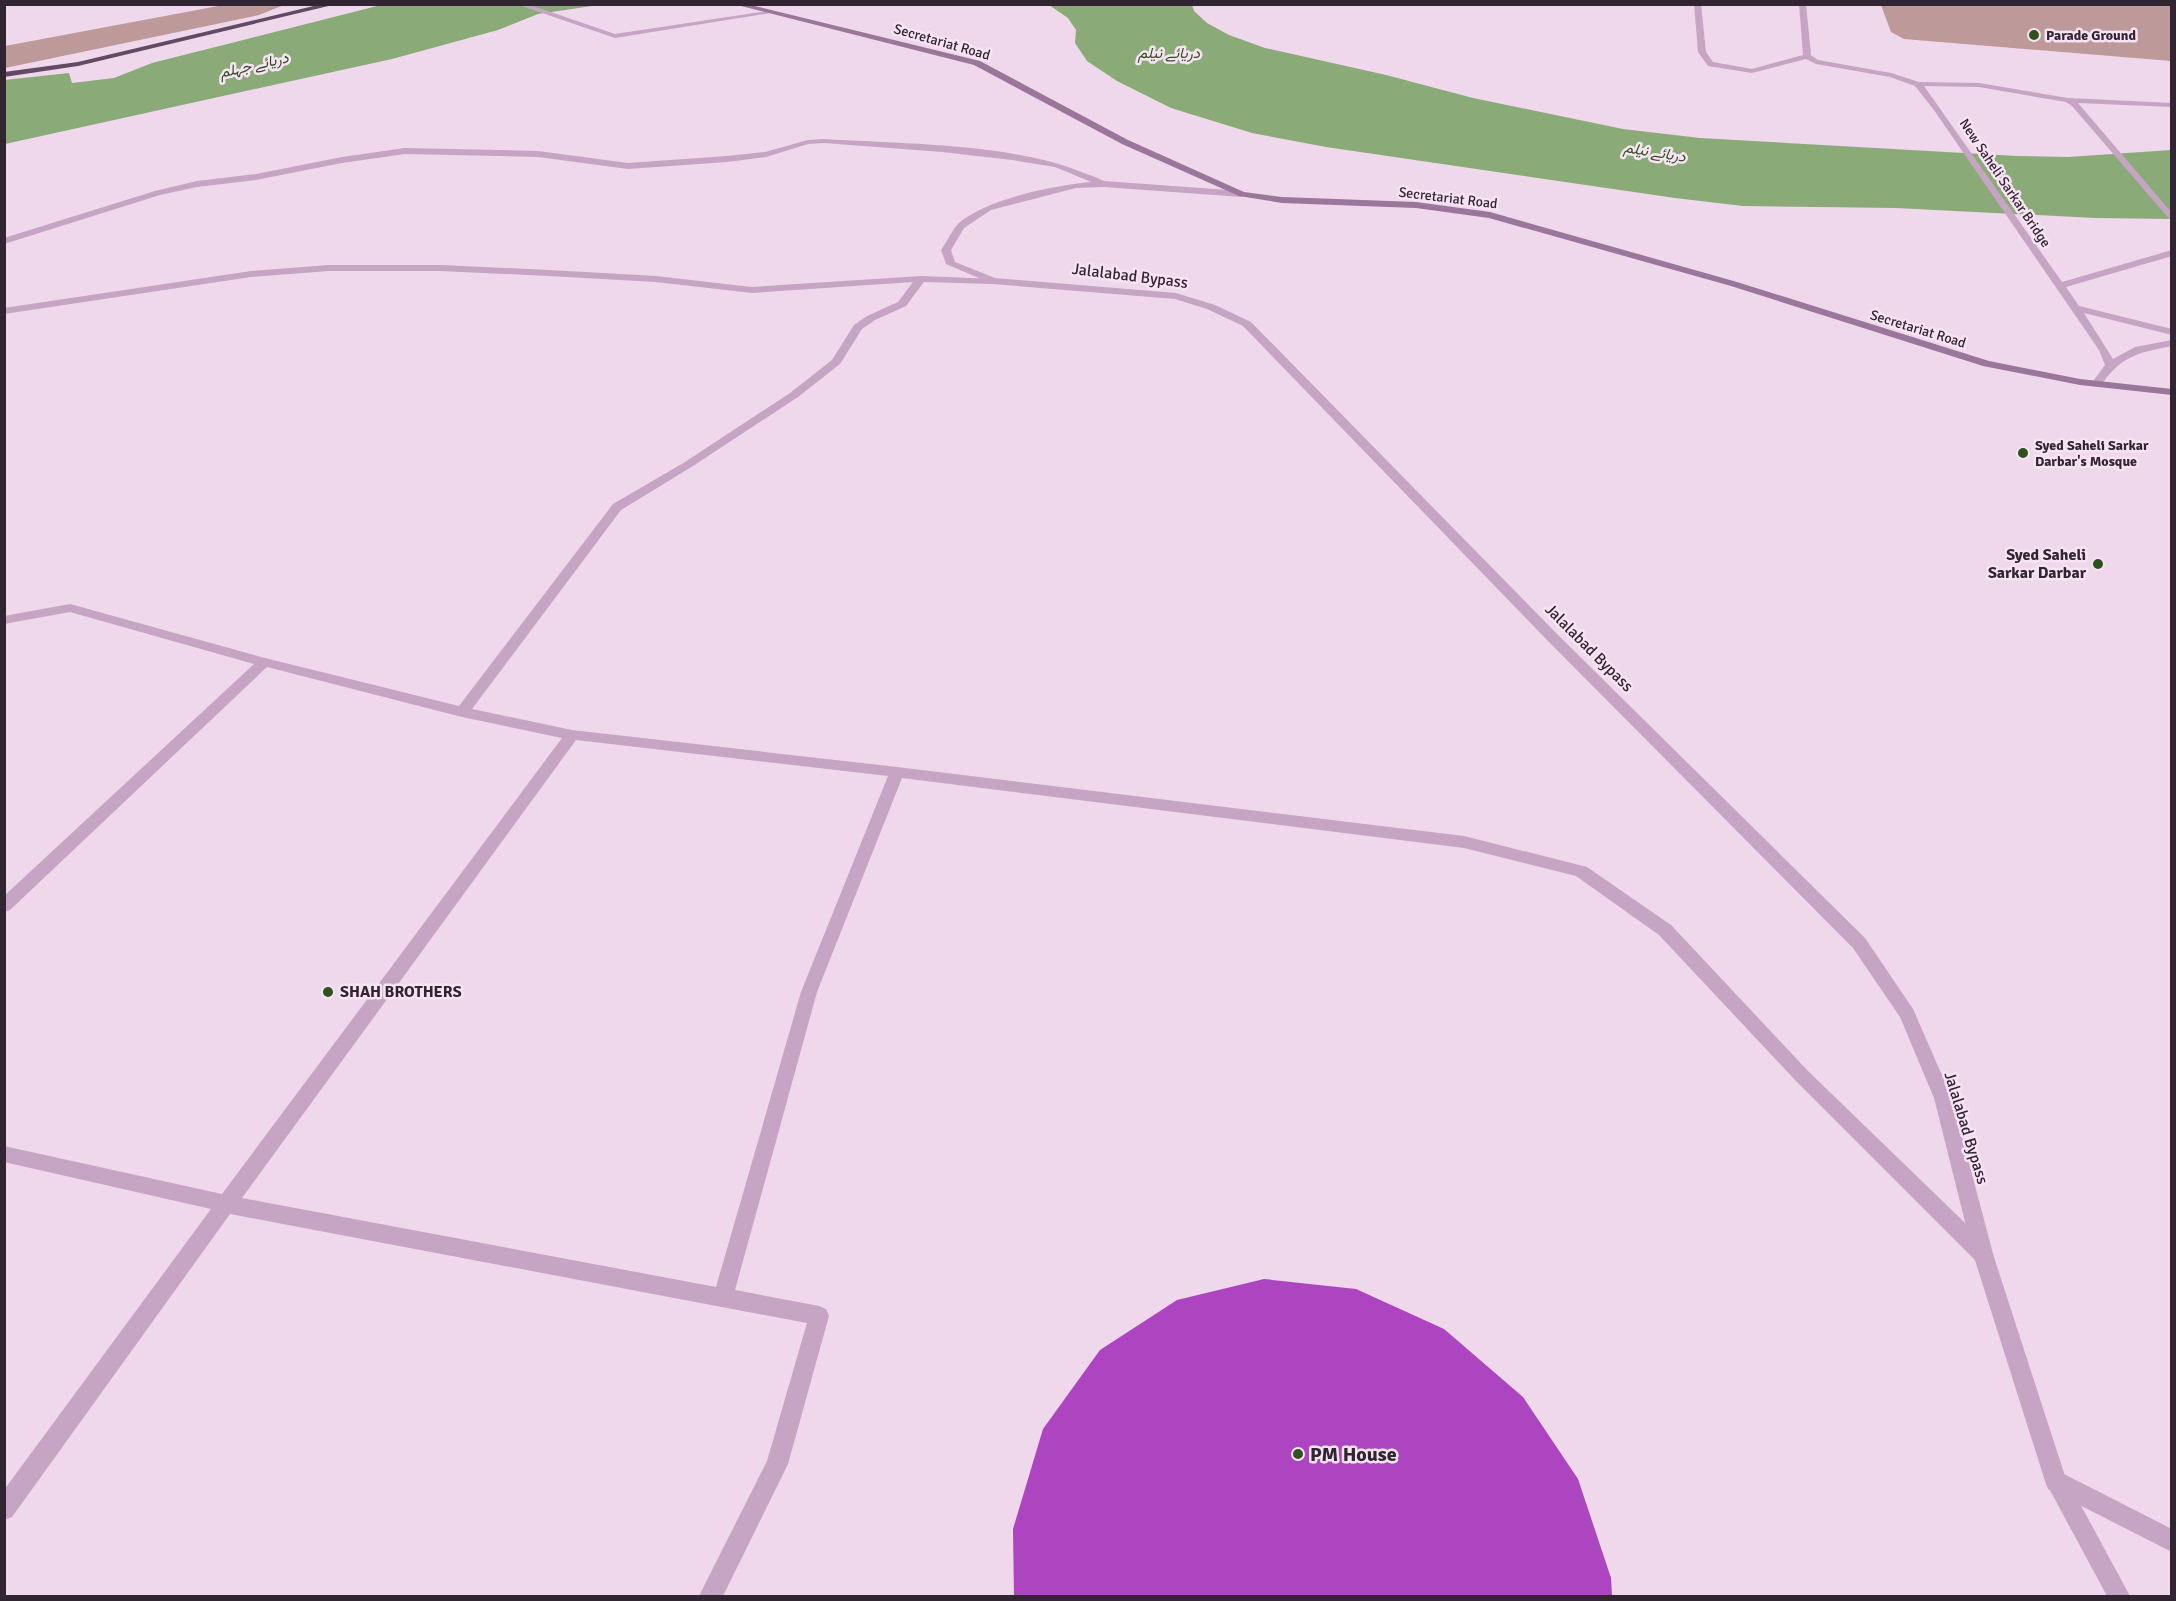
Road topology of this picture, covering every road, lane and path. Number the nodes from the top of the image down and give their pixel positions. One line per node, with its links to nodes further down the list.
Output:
1 (334, 4): 8 (highway)
2 (519, 4): 6 (street)
3 (736, 4): 6 (main road, Secretariat Road)
4 (1697, 4): 7 (street)
5 (1802, 4): 7 (street)
6 (768, 13): 13 (main road, Secretariat Road)
7 (1807, 56): 9 (street)
8 (4, 75)
9 (1918, 84): 10 (street); 19 (street, New Saheli Sarkar Bridge)
10 (2068, 100): 11 (street); 14 (street)
11 (2172, 105)
12 (1104, 184): 13 (street, Jalalabad Bypass); 15 (street); 18 (street, Jalalabad Bypass)
13 (1242, 194): 25 (main road, Secretariat Road)
14 (2172, 219)
15 (4, 241)
16 (2172, 253): 19 (street)
17 (921, 279): 18 (street); 21 (street); 29 (street)
18 (993, 281): 35 (street, Jalalabad Bypass)
19 (2059, 286): 20 (street, New Saheli Sarkar Bridge)
20 (2074, 308): 22 (street); 24 (street, New Saheli Sarkar Bridge)
21 (4, 311)
22 (2172, 332)
23 (2172, 343): 24 (street)
24 (2110, 365): 25 (street)
25 (2096, 384): 26 (main road, Secretariat Road)
26 (2172, 392)
27 (4, 620): 28 (street)
28 (264, 662): 29 (street); 32 (street)
29 (462, 712): 30 (street)
30 (572, 735): 31 (street); 34 (street)
31 (897, 772): 35 (street); 36 (street)
32 (4, 906)
33 (4, 1154): 34 (street)
34 (226, 1204): 36 (street); 38 (street)
35 (1983, 1254): 37 (street, Jalalabad Bypass)
36 (723, 1298): 40 (street)
37 (2056, 1481): 39 (street); 41 (street, Jalalabad Bypass)
38 (4, 1509)
39 (2172, 1541)
40 (711, 1596)
41 (2119, 1596)

